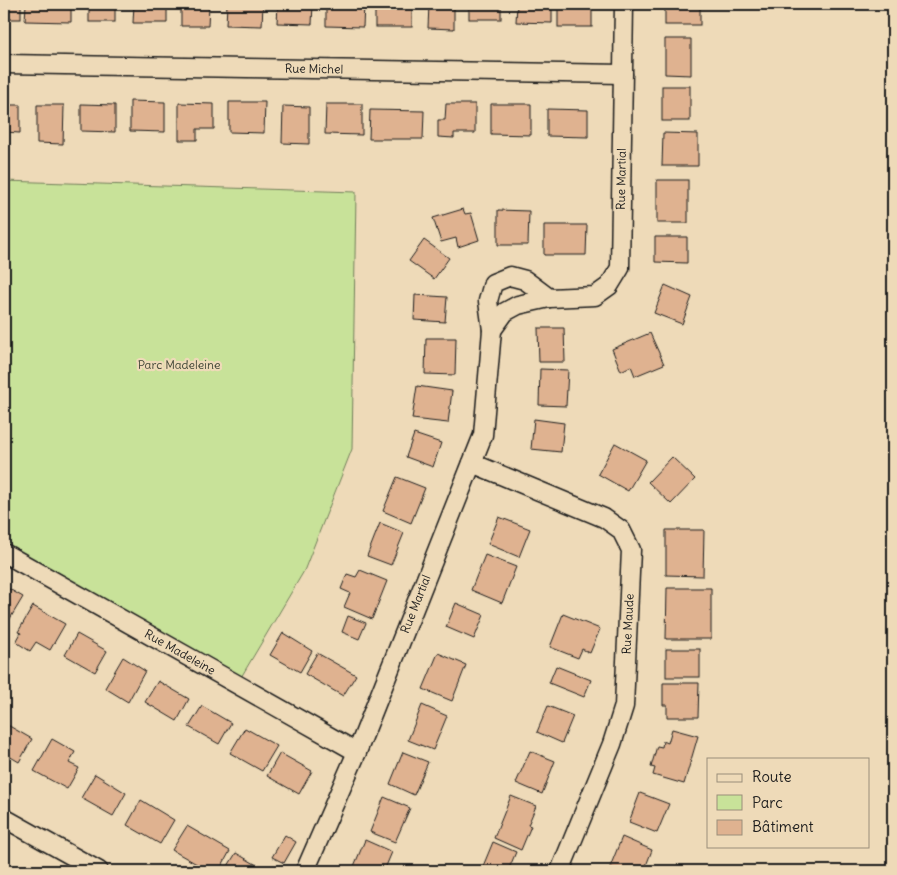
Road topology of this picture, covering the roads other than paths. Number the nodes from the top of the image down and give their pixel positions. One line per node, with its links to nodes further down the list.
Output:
1 (624, 4): 3 (street, Rue Martial)
2 (4, 64): 3 (street, Rue Michel)
3 (623, 74): 4 (street, Rue Martial)
4 (549, 298): 5 (street, Rue Martial); 5 (street, Rue Martial)
5 (492, 330): 6 (street, Rue Martial)
6 (472, 463): 8 (street, Rue Martial); 12 (street, Rue Maude)
7 (4, 553): 8 (street, Rue Madeleine)
8 (357, 752): 11 (street, Rue Martial)
9 (4, 818): 10 (street)
10 (99, 871)
11 (305, 871)
12 (560, 871)

